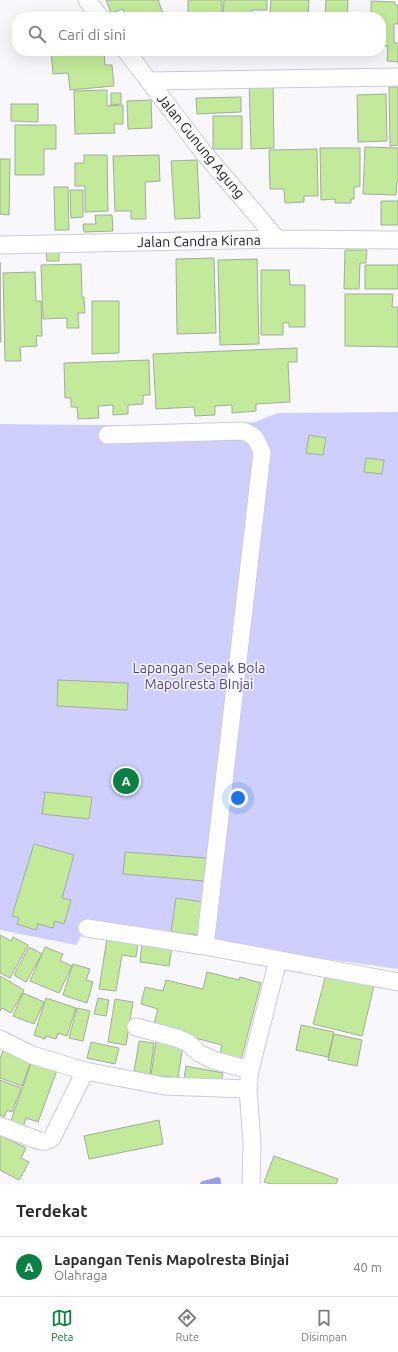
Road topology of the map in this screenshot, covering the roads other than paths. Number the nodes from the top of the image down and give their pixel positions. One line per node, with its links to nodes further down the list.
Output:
1 (87, 0): 2 (street)
2 (96, 12)
3 (130, 56): 5 (street, Jalan Gunung Agung)
4 (398, 77): 5 (street)
5 (149, 81): 6 (street, Jalan Gunung Agung)
6 (277, 239): 7 (street, Jalan Candra Kirana); 8 (street, Jalan Candra Kirana)
7 (398, 240)
8 (0, 245)
9 (107, 435): 11 (street)
10 (87, 928): 11 (street)
11 (205, 946): 12 (street)
12 (278, 960): 13 (street); 16 (street)
13 (398, 982)
14 (136, 1027): 16 (street)
15 (0, 1039): 17 (street)
16 (250, 1070): 18 (street)
17 (85, 1071): 18 (street); 19 (street)
18 (248, 1089): 20 (street)
19 (0, 1126)
20 (251, 1184)

